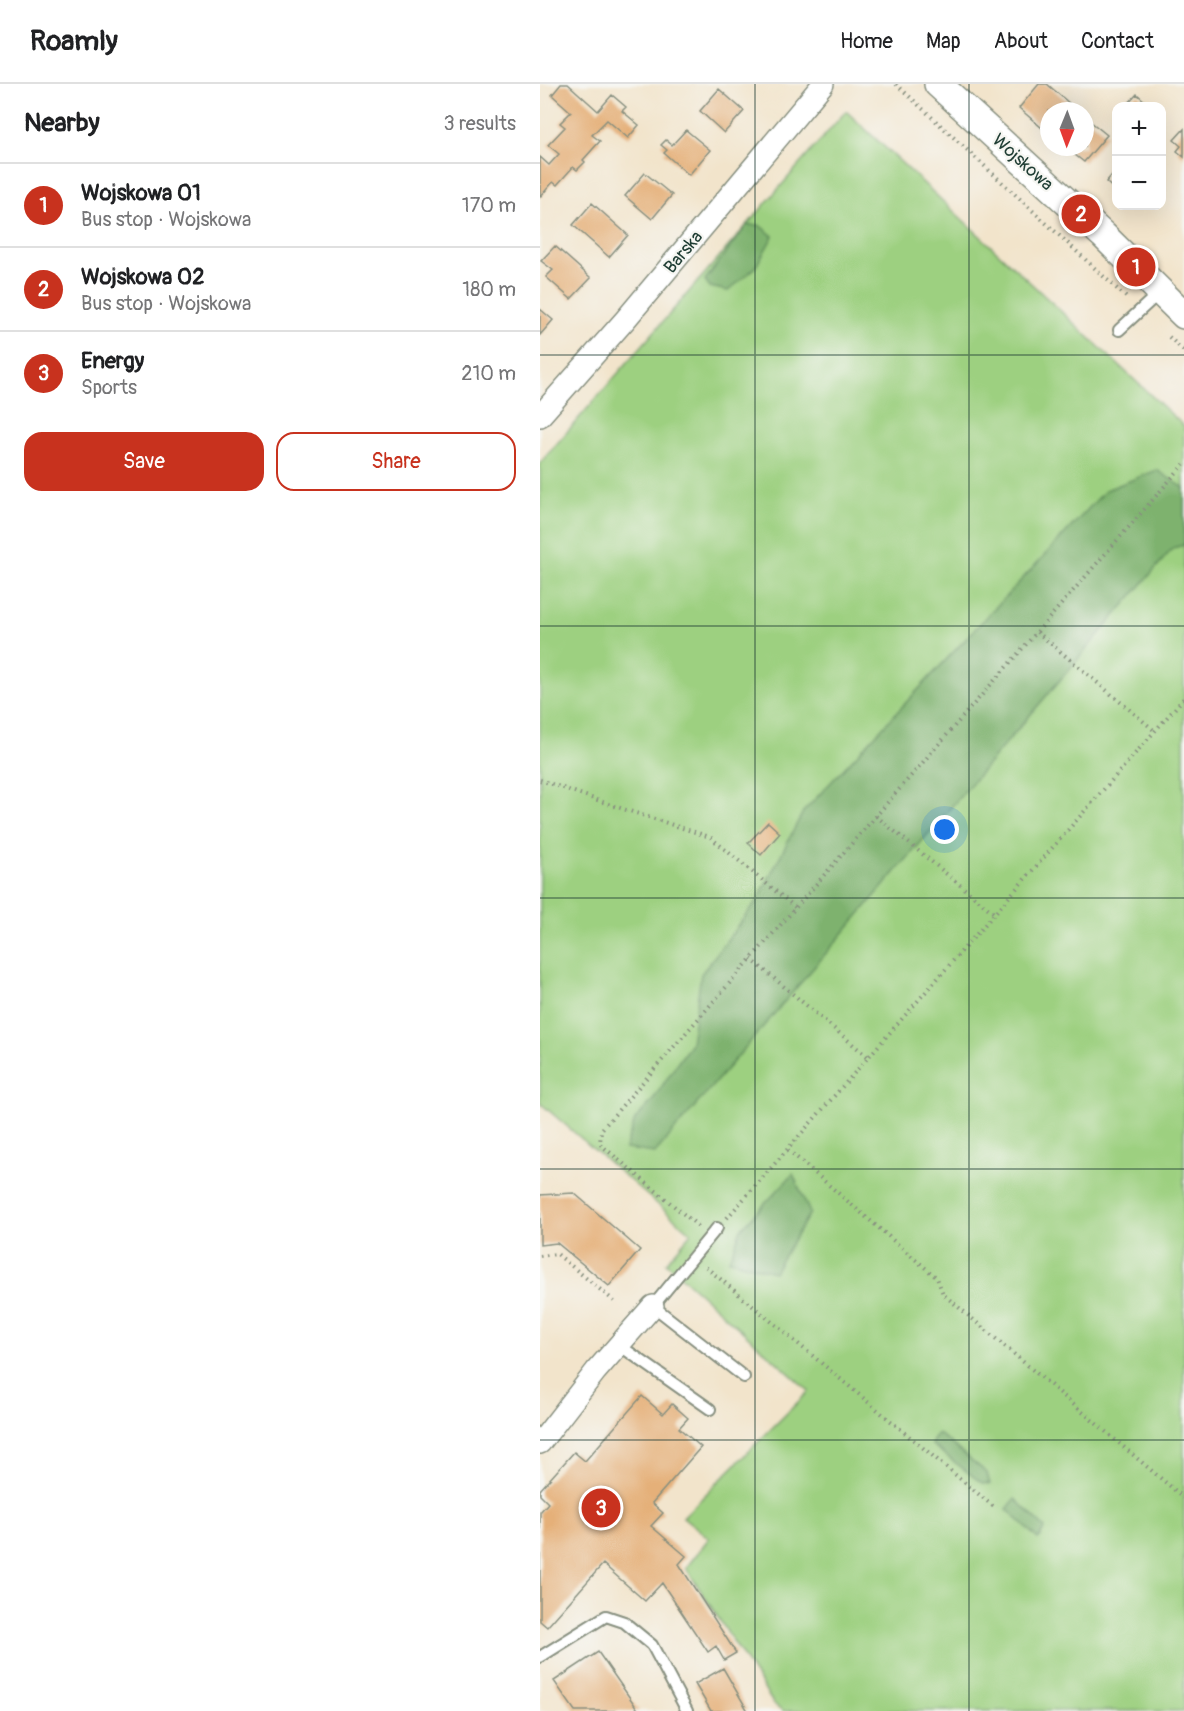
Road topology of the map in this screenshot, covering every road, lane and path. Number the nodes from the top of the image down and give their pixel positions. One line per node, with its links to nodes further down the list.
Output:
1 (823, 84): 9 (street, Barska)
2 (896, 84): 5 (path)
3 (938, 84): 4 (street, Wojskowa)
4 (1160, 292): 5 (lane); 6 (street, Wojskowa)
5 (1141, 311): 7 (lane); 8 (path)
6 (1184, 315)
7 (1119, 330)
8 (1184, 351)
9 (540, 417)
10 (1184, 464): 11 (path)
11 (1037, 632): 13 (path); 15 (path)
12 (1184, 698): 13 (path)
13 (1155, 731): 17 (path)
14 (540, 780): 16 (path)
15 (876, 816): 16 (path); 17 (path)
16 (796, 908): 18 (path)
17 (994, 913): 19 (path)
18 (751, 959): 19 (path); 21 (path)
19 (868, 1057): 20 (path)
20 (788, 1150): 21 (path); 30 (path)
21 (717, 1228): 23 (lane)
22 (540, 1256): 24 (path)
23 (693, 1257): 25 (lane); 31 (path)
24 (614, 1301)
25 (653, 1306): 26 (street); 27 (lane)
26 (619, 1345): 28 (lane); 29 (street)
27 (744, 1377)
28 (710, 1409)
29 (540, 1443)
30 (1184, 1498)
31 (994, 1507)
32 (540, 1657): 33 (lane)
33 (687, 1711)

